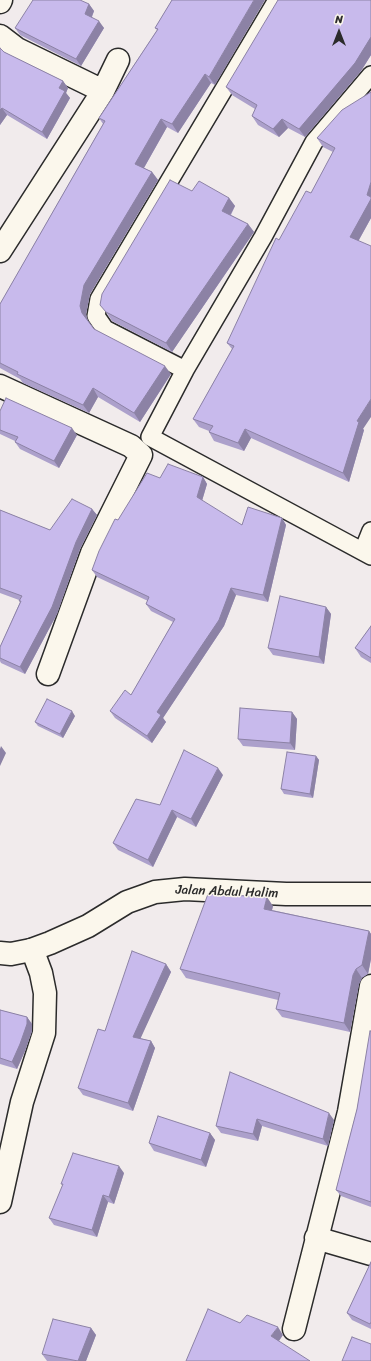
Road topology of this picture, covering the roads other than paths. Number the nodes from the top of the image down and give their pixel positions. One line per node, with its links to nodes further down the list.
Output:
1 (277, 0): 7 (lane)
2 (0, 36): 5 (street)
3 (118, 60): 5 (street)
4 (371, 75): 7 (lane)
5 (103, 91): 6 (street)
6 (0, 251)
7 (185, 370): 10 (lane)
8 (0, 386): 11 (street)
9 (371, 531): 10 (lane)
10 (367, 554)
11 (48, 674)
12 (371, 894): 13 (street, Jalan Abdul Halim)
13 (31, 950): 14 (street, Jalan Abdul Halim); 16 (street)
14 (0, 953)
15 (371, 986): 17 (street)
16 (0, 1202)
17 (316, 1238): 18 (street); 19 (street)
18 (371, 1254)
19 (294, 1329)

